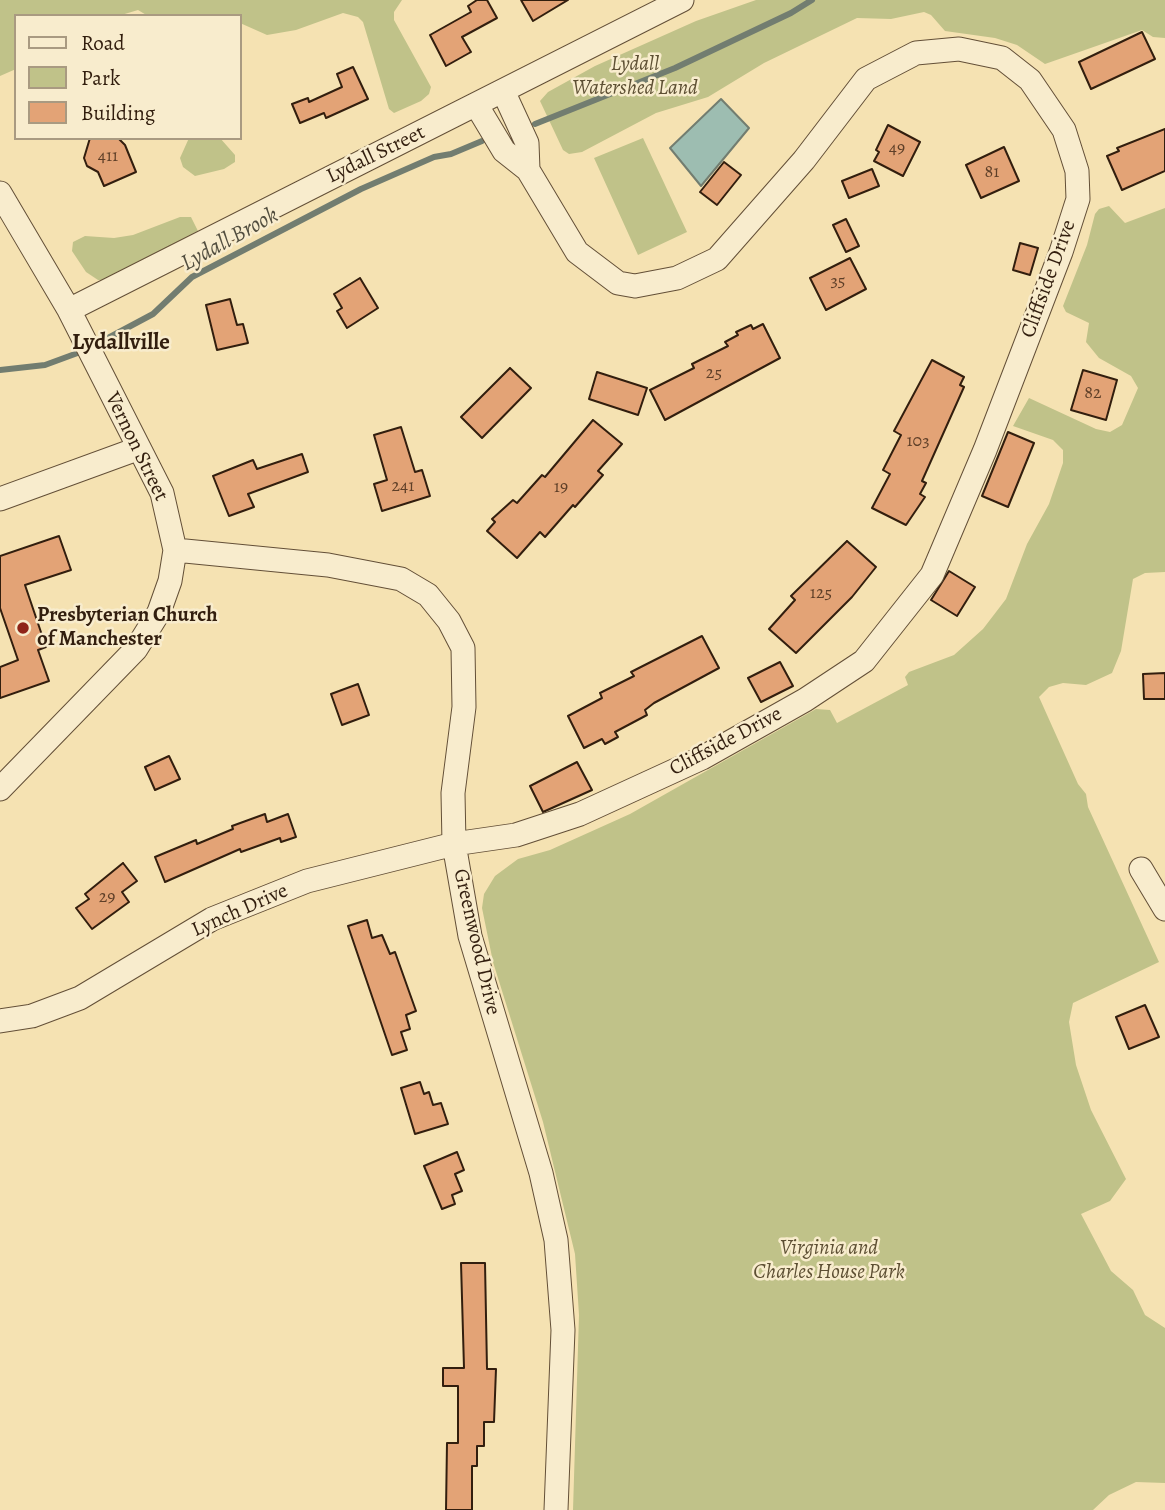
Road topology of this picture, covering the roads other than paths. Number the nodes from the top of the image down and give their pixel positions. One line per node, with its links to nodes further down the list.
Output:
1 (682, 0): 2 (street, Lydall Street)
2 (504, 93): 3 (street, Lydall Street); 4 (street, Cliffside Drive)
3 (477, 106): 4 (street, Cliffside Drive); 6 (street, Lydall Street)
4 (528, 170): 11 (street, Cliffside Drive)
5 (0, 193): 6 (street, Vernon Street)
6 (69, 310): 7 (street, Vernon Street)
7 (137, 449): 8 (street); 9 (street, Vernon Street)
8 (0, 499)
9 (176, 550): 10 (street, Vernon Street); 11 (street, Greenwood Drive)
10 (0, 789)
11 (454, 844): 14 (street, Lynch Drive); 15 (street, Greenwood Drive)
12 (1141, 869): 13 (street)
13 (1165, 909)
14 (0, 1021)
15 (556, 1510)

